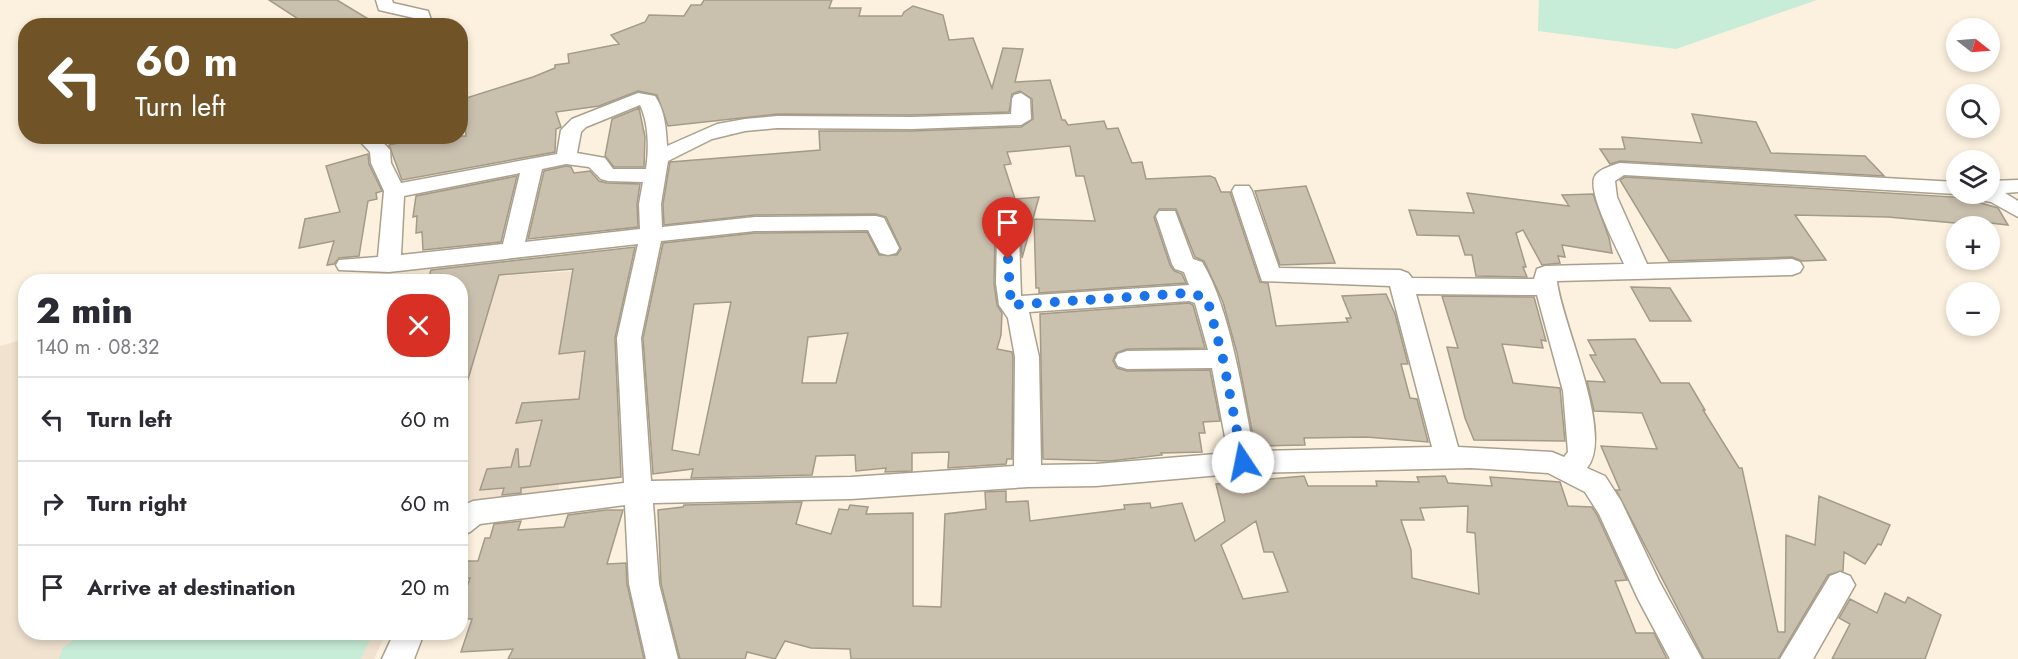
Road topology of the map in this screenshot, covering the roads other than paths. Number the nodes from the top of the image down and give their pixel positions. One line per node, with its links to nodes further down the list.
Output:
1 (384, 0): 2 (street)
2 (423, 18)
3 (1021, 99): 7 (street)
4 (374, 144): 11 (street)
5 (566, 158): 6 (street); 7 (street); 7 (street)
6 (533, 163): 11 (street); 19 (street)
7 (657, 167): 17 (street)
8 (2018, 186): 10 (street)
9 (1946, 187): 23 (street)
10 (2000, 187)
11 (394, 191): 20 (street)
12 (1242, 191): 24 (street)
13 (2000, 199): 14 (street)
14 (2018, 210)
15 (1167, 216): 26 (street)
16 (1008, 235): 27 (street)
17 (651, 236): 18 (street); 19 (street); 34 (street)
18 (888, 248)
19 (512, 251): 20 (street)
20 (389, 264): 21 (street)
21 (347, 265)
22 (1792, 267): 23 (street)
23 (1639, 272): 25 (street)
24 (1403, 286): 25 (street); 30 (street)
25 (1546, 287): 32 (street)
26 (1207, 298): 27 (street); 28 (street)
27 (1011, 305): 33 (street)
28 (1223, 359): 29 (street); 31 (street)
29 (1127, 360)
30 (1448, 458): 31 (street); 32 (street)
31 (1243, 462): 33 (street)
32 (1570, 469): 40 (street)
33 (1028, 476): 34 (street)
34 (638, 492): 35 (street); 39 (street)
35 (468, 517)
36 (1840, 585): 41 (street)
37 (405, 640): 38 (street)
38 (398, 659)
39 (662, 659)
40 (1686, 659)
41 (1796, 659)

